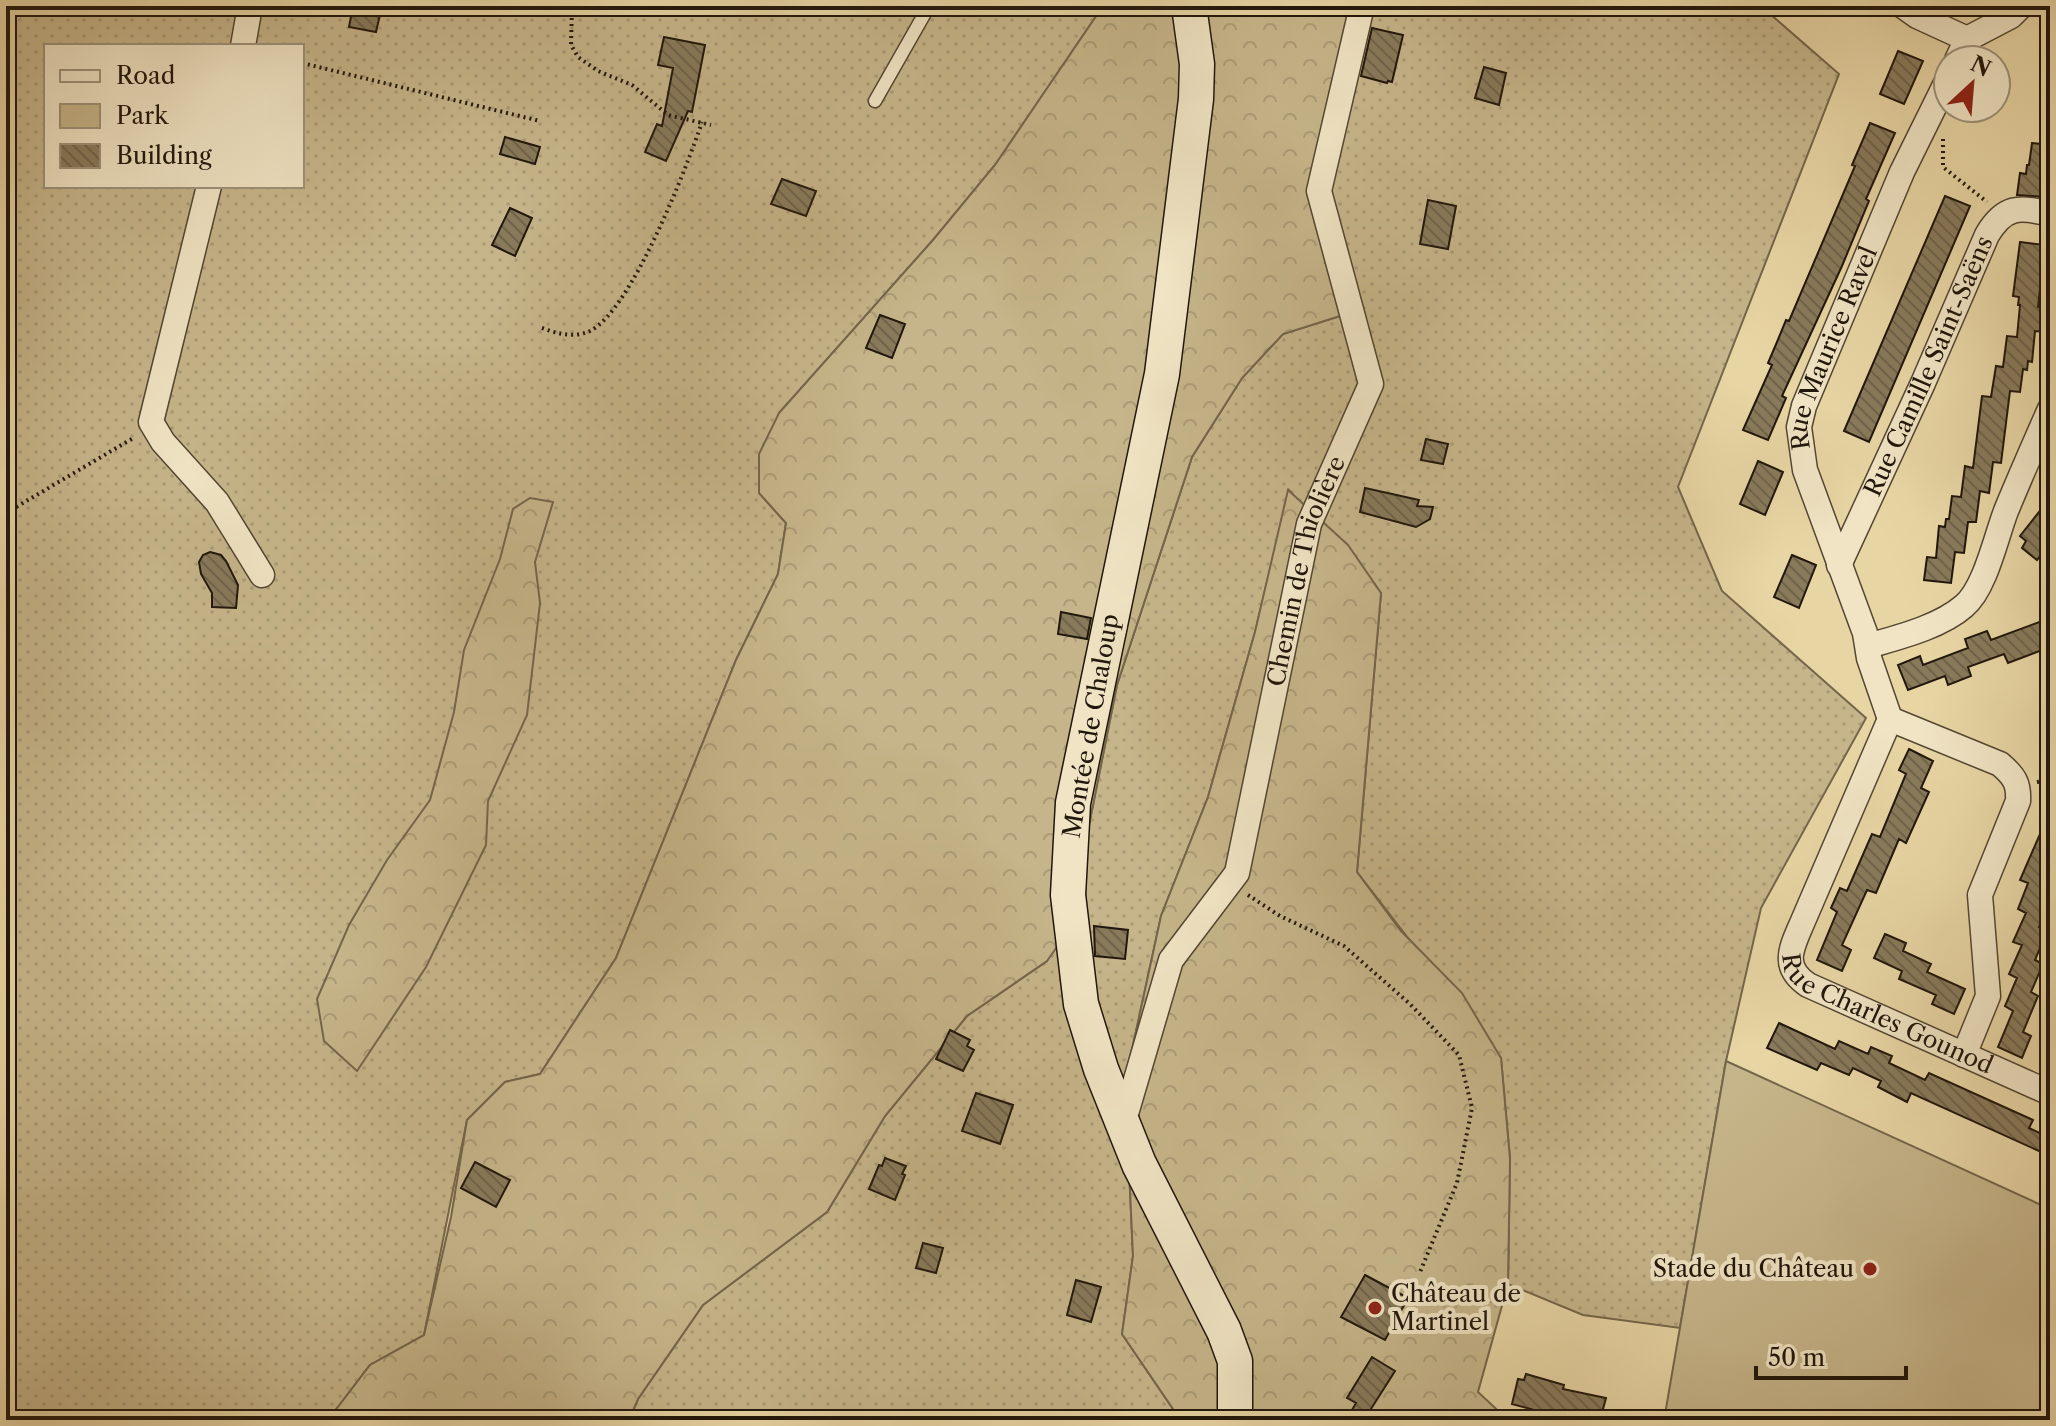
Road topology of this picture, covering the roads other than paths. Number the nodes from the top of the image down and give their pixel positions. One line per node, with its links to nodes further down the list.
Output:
1 (250, 6): 7 (street)
2 (929, 6): 10 (lane)
3 (1189, 6): 21 (main road, Montée de Chaloup)
4 (1362, 6): 21 (street, Chemin de Thiolière)
5 (1903, 6): 8 (street)
6 (2021, 6): 9 (street)
7 (243, 44)
8 (1955, 44)
9 (1969, 44)
10 (875, 101)
11 (1932, 111): 15 (street, Rue Maurice Ravel)
12 (209, 188): 16 (street)
13 (2050, 214): 15 (street, Rue Camille Saint-Saëns)
14 (2050, 409): 17 (street)
15 (1839, 565): 17 (street, Rue Maurice Ravel)
16 (262, 575)
17 (1868, 646): 18 (street, Rue Maurice Ravel)
18 (1890, 719): 19 (street); 19 (street, Rue Charles Gounod)
19 (1964, 1055): 20 (street, Rue Charles Gounod)
20 (2050, 1093)
21 (1123, 1124): 22 (main road, Montée de Chaloup)
22 (1235, 1420)

